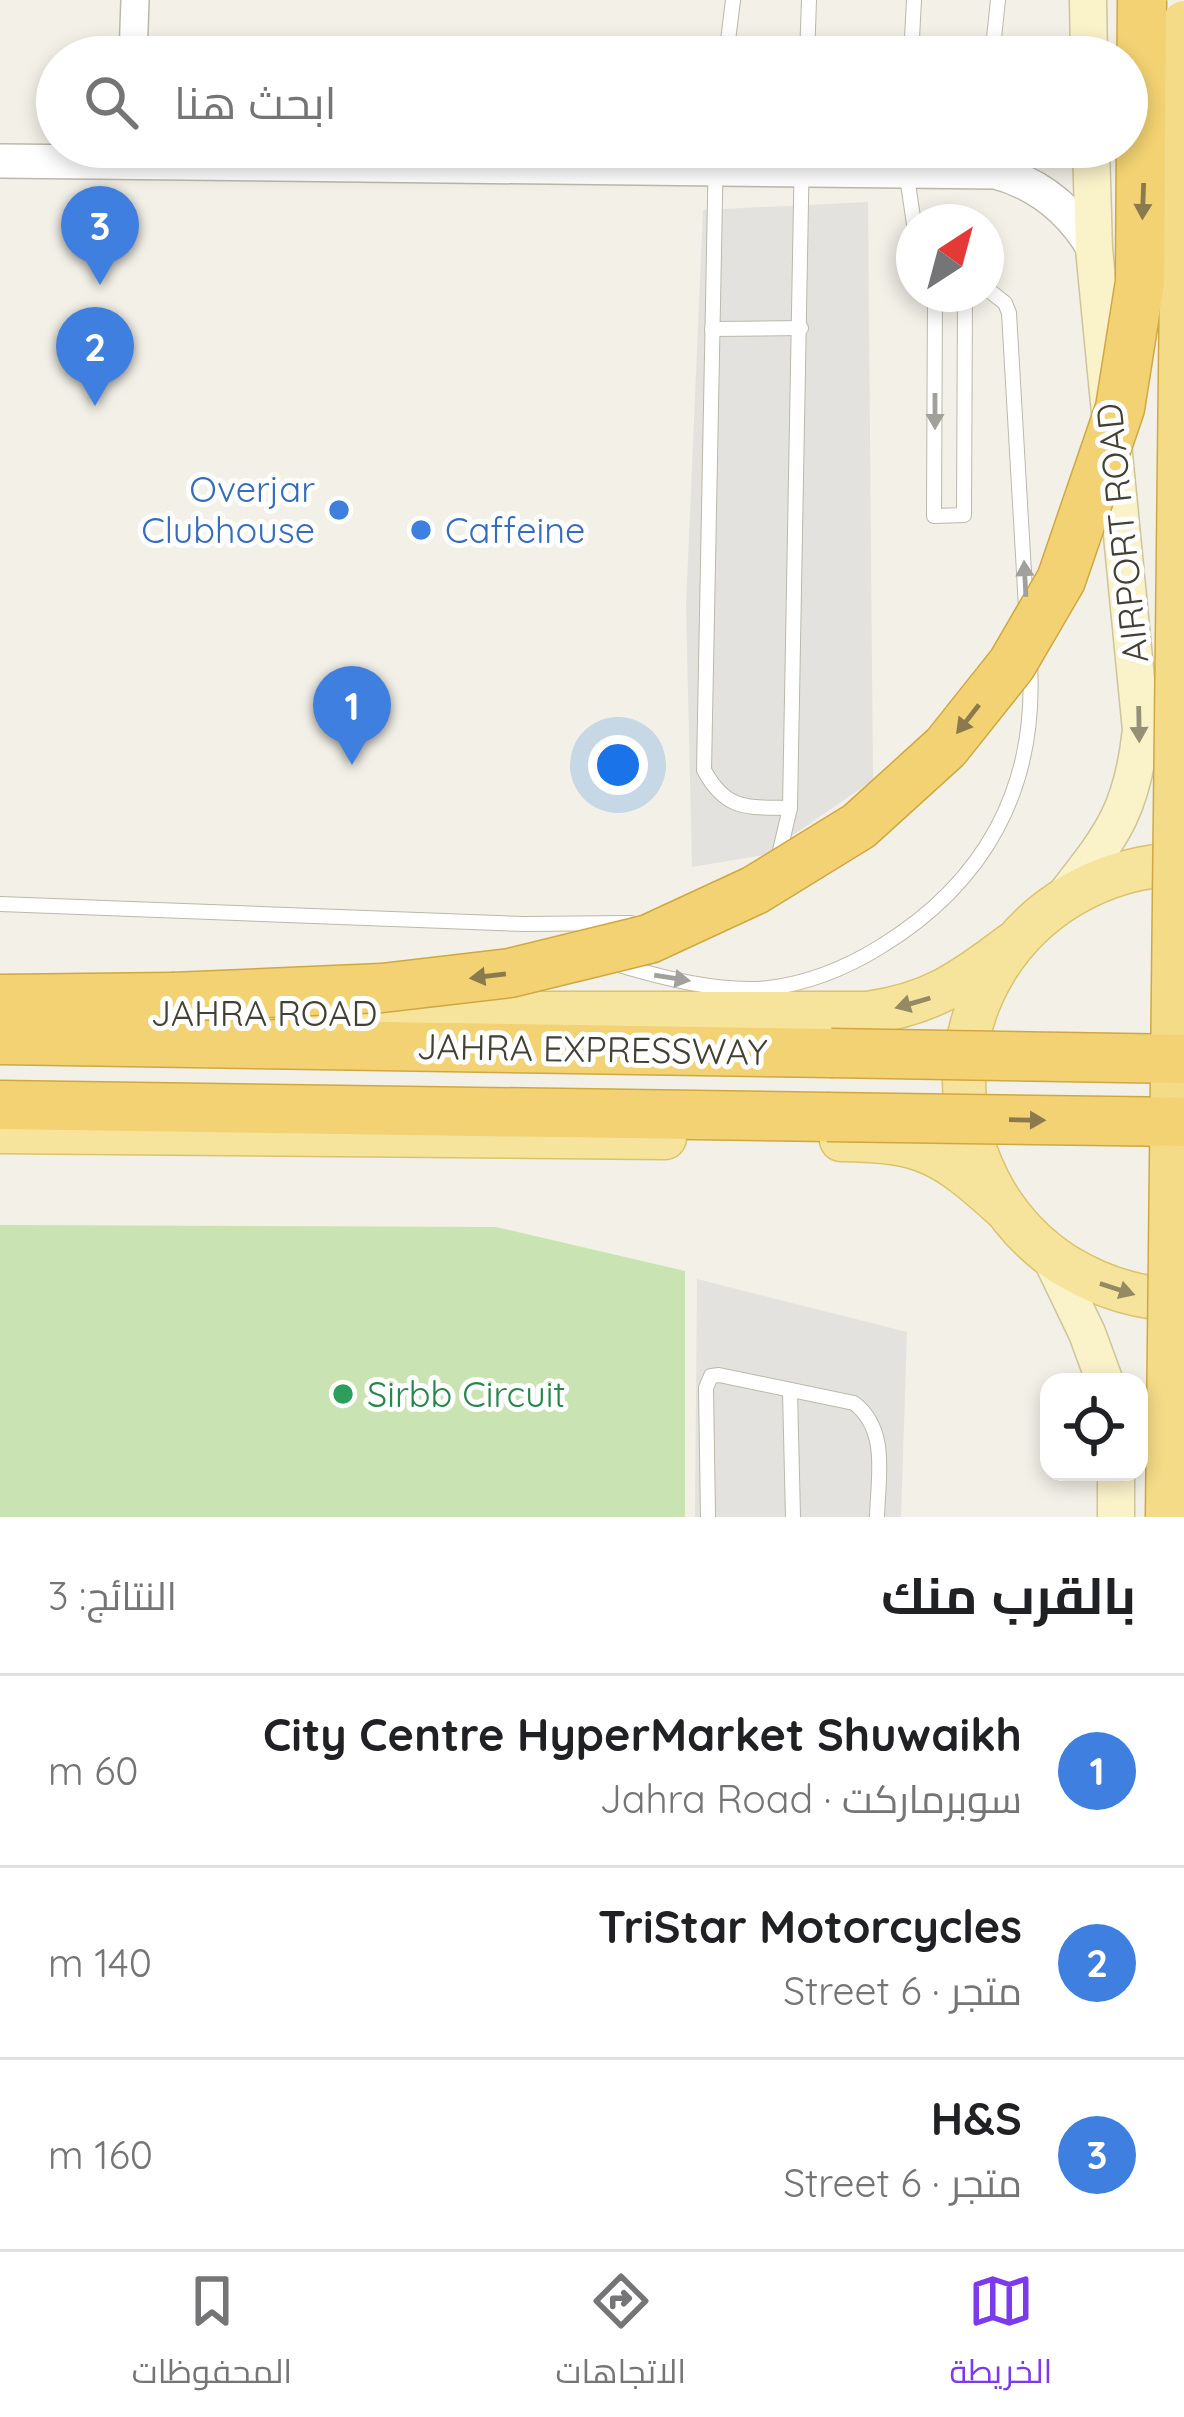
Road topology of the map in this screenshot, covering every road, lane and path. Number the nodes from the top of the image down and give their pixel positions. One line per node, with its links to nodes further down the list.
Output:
1 (135, 0): 8 (street)
2 (733, 0): 9 (lane)
3 (809, 0): 10 (lane)
4 (914, 0): 11 (lane)
5 (998, 0): 12 (lane)
6 (1142, 0): 13 (highway, one-way to 13, bridge)
7 (1184, 22): 52 (highway, AIRPORT ROAD, bridge)
8 (134, 36)
9 (729, 36)
10 (808, 36)
11 (912, 36)
12 (994, 36)
13 (1142, 36)
14 (715, 168): 26 (lane)
15 (802, 168): 25 (lane)
16 (907, 168): 20 (lane)
17 (956, 168): 21 (street)
18 (1092, 168): 21 (main road, AIRPORT ROAD)
19 (1141, 168): 35 (highway, one-way to 35, bridge)
20 (911, 204)
21 (1094, 249): 29 (main road, AIRPORT ROAD, one-way to 29)
22 (1004, 302): 33 (lane, one-way to 22)
23 (935, 312): 24 (lane, one-way to 24)
24 (965, 312)
25 (801, 328): 26 (lane); 27 (lane)
26 (712, 329): 27 (lane)
27 (790, 808): 31 (lane)
28 (1184, 864): 29 (main road)
29 (1063, 898): 34 (main road)
30 (0, 904): 33 (lane)
31 (750, 911)
32 (724, 922): 33 (lane)
33 (524, 924)
34 (1012, 944): 36 (main road, JAHRA ROAD, one-way to 36); 42 (main road)
35 (0, 999)
36 (0, 1013)
37 (0, 1040): 38 (highway, JAHRA EXPRESSWAY, bridge)
38 (1184, 1059)
39 (0, 1105): 40 (highway, JAHRA EXPRESSWAY, one-way to 40, bridge)
40 (1184, 1122)
41 (0, 1132): 42 (main road)
42 (1005, 1209): 43 (main road)
43 (1050, 1256): 44 (main road, one-way to 44); 45 (main road)
44 (1184, 1300)
45 (1101, 1373)
46 (790, 1391): 48 (lane); 49 (lane); 50 (lane)
47 (1116, 1481): 51 (main road)
48 (708, 1517)
49 (793, 1517)
50 (877, 1517)
51 (1117, 1517)
52 (1167, 1517)

